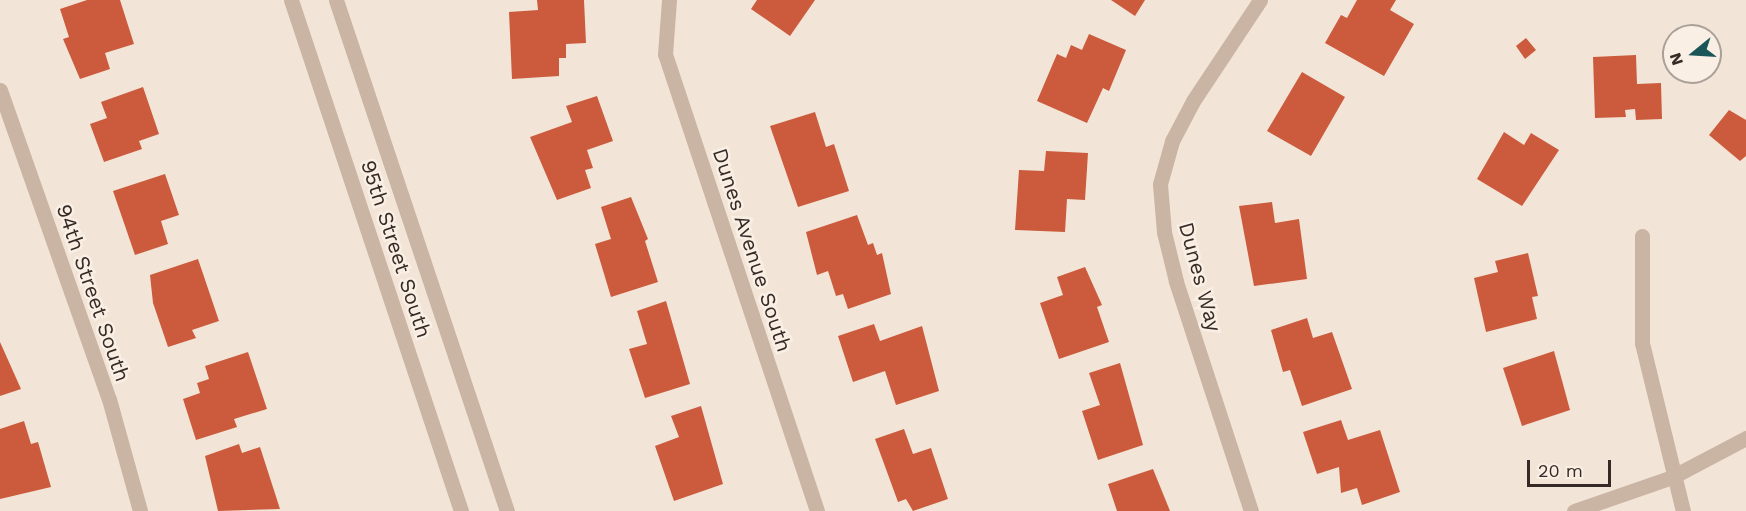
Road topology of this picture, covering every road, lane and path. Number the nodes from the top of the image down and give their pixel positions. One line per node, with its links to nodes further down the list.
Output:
1 (291, 0): 10 (street, 95th Street South)
2 (336, 0): 11 (street, 95th Street South)
3 (669, 0): 12 (street, Dunes Avenue South)
4 (1260, 0): 13 (street, Dunes Way)
5 (0, 90): 9 (street, 94th Street South)
6 (1642, 236): 8 (street)
7 (1746, 438): 8 (street)
8 (1672, 477): 14 (street); 15 (street)
9 (140, 511)
10 (461, 511)
11 (507, 511)
12 (817, 511)
13 (1251, 511)
14 (1574, 511)
15 (1683, 511)

